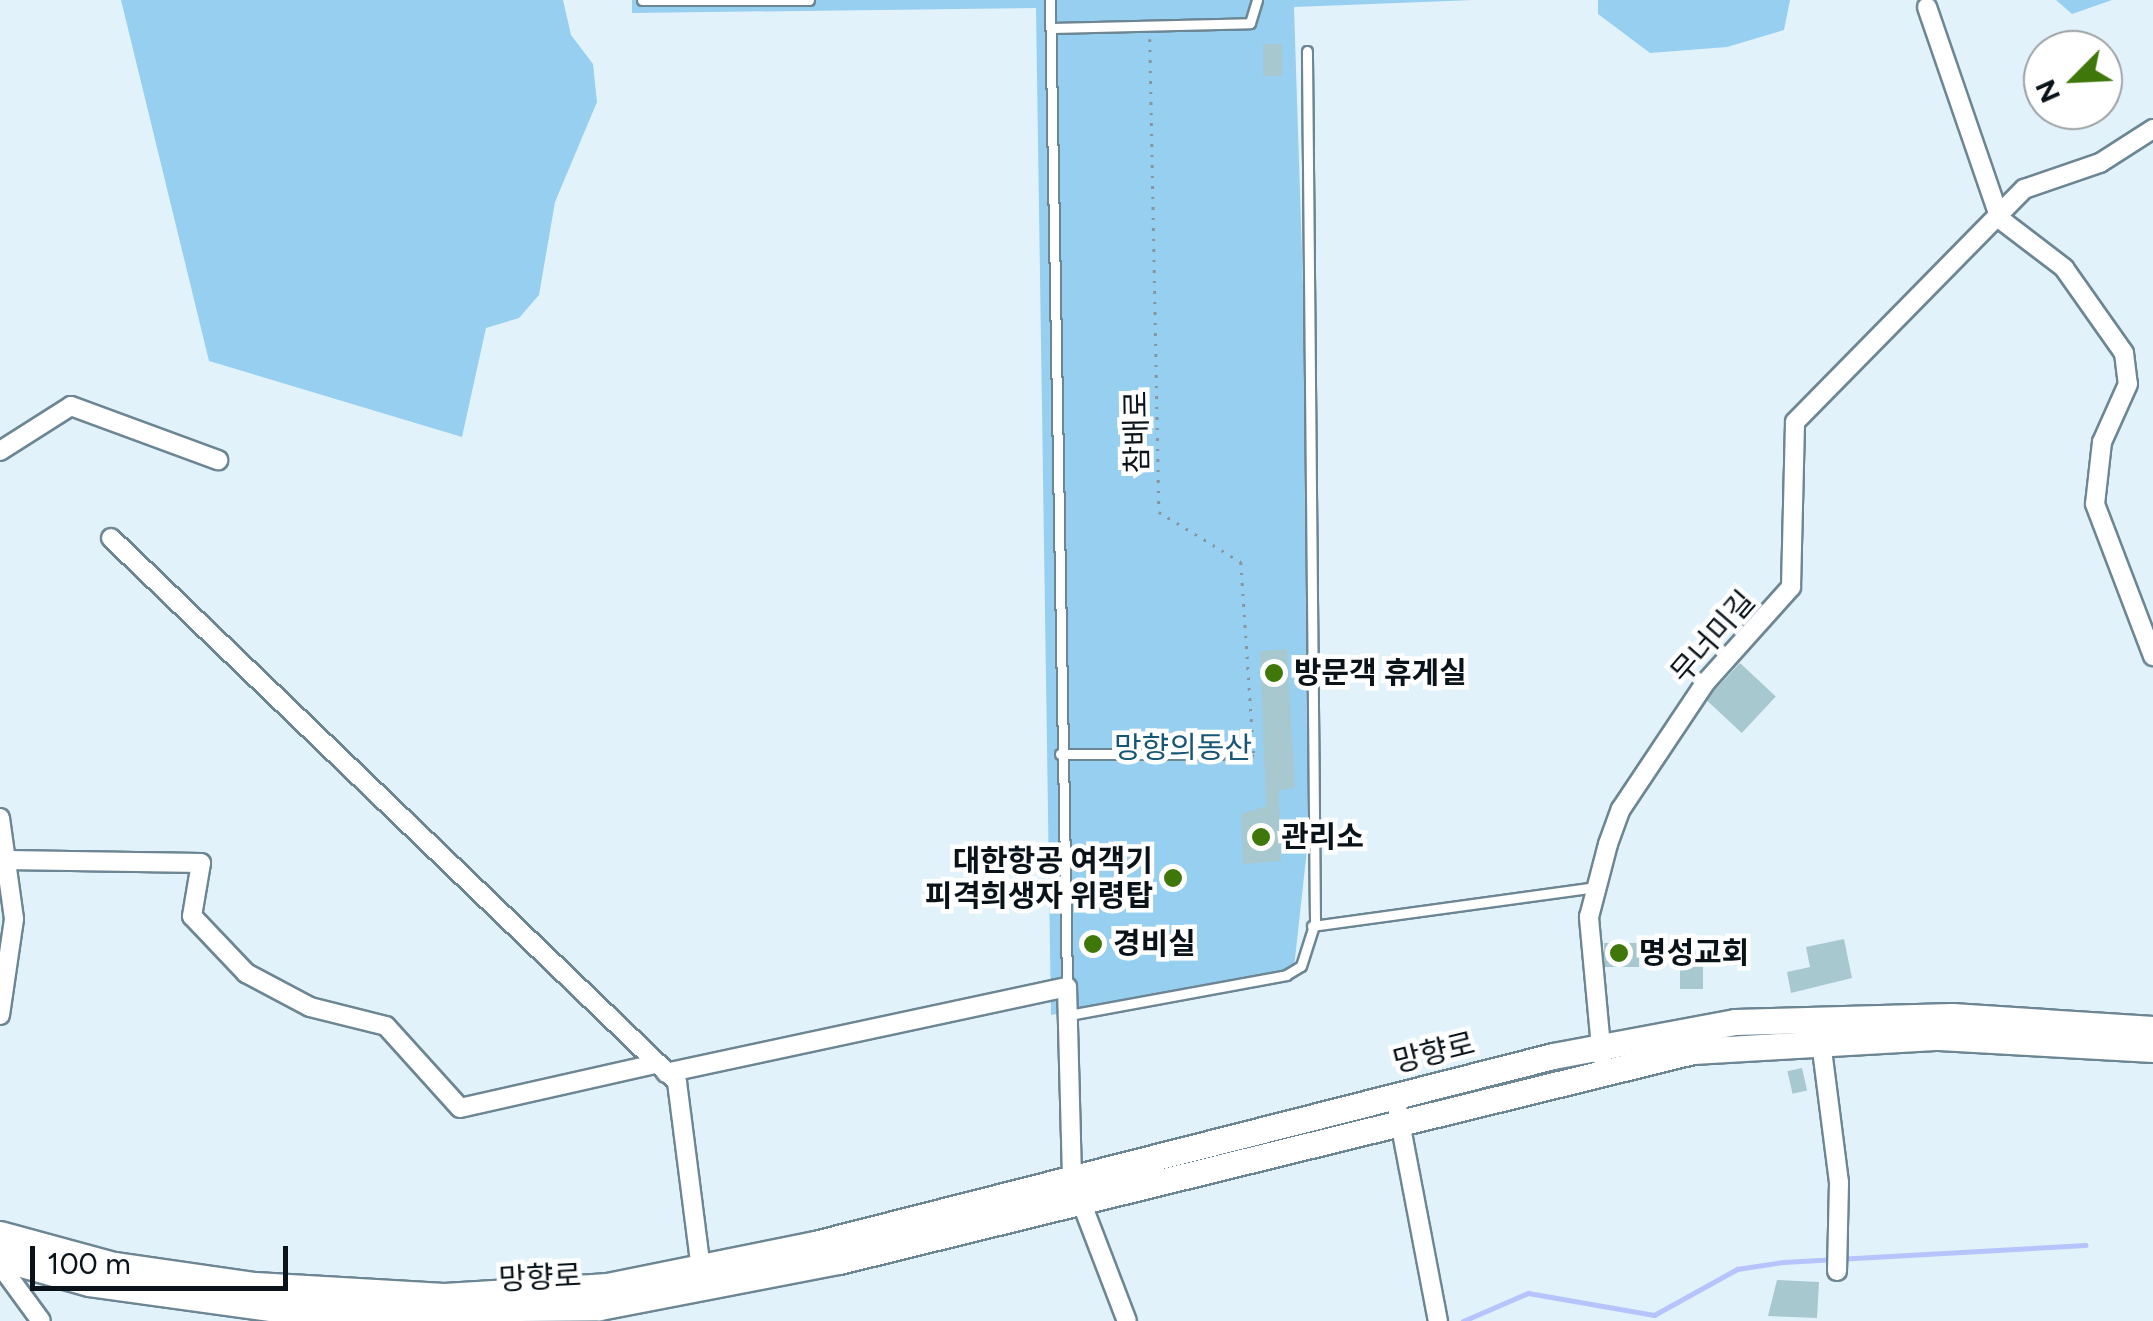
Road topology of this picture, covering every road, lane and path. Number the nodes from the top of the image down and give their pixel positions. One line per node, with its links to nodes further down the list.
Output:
1 (642, 0): 2 (lane)
2 (808, 0)
3 (1050, 0): 7 (lane)
4 (1256, 0): 6 (lane)
5 (1928, 7): 10 (street)
6 (1150, 26): 7 (lane); 16 (path, 참배로)
7 (1052, 28): 15 (lane)
8 (1307, 50): 20 (lane)
9 (2153, 129): 10 (street, 무너미길)
10 (2000, 218): 14 (street); 19 (street, 무너미길)
11 (0, 451): 12 (street)
12 (218, 460)
13 (111, 538): 28 (street)
14 (2153, 656)
15 (1060, 754): 16 (lane); 21 (lane)
16 (1221, 754)
17 (0, 818): 18 (street)
18 (6, 860): 22 (street); 28 (street)
19 (1595, 887): 20 (lane); 27 (street, 무너미길)
20 (1312, 926): 23 (lane)
21 (1067, 987): 23 (street); 28 (street)
22 (0, 1015)
23 (1068, 1016): 30 (street)
24 (1819, 1029): 25 (main road, 망향로); 26 (main road, 망향로); 27 (main road, 망향로); 33 (street)
25 (2153, 1029)
26 (2153, 1049)
27 (1602, 1057): 29 (main road, 망향로)
28 (661, 1068): 34 (street)
29 (1398, 1107): 30 (main road, 망향로); 37 (street)
30 (1074, 1189): 34 (main road, 망향로); 36 (street)
31 (0, 1234): 34 (main road, 망향로)
32 (0, 1261): 34 (main road, 망향로); 35 (street)
33 (1836, 1271)
34 (702, 1280)
35 (42, 1321)
36 (1127, 1321)
37 (1438, 1321)

